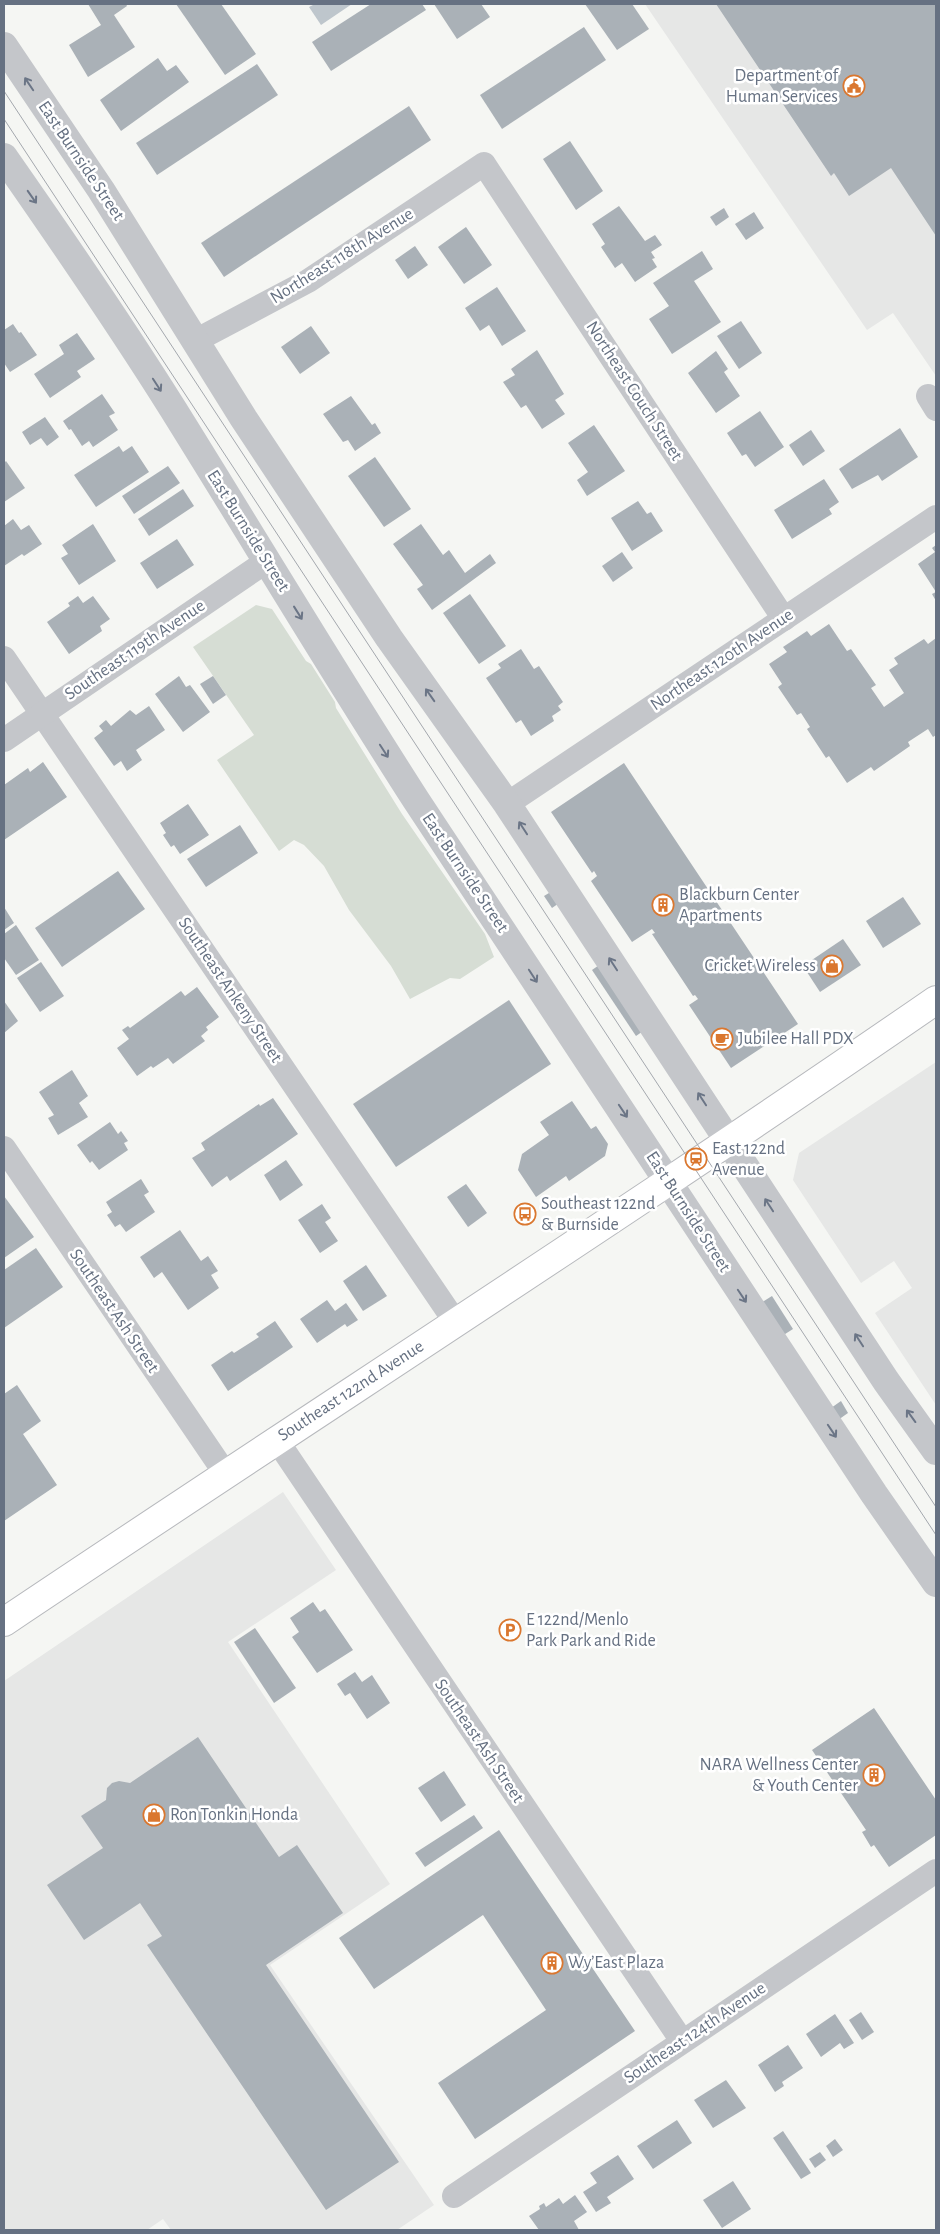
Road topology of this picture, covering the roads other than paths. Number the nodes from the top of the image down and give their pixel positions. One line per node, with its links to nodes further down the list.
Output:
1 (4, 46): 4 (street, East Burnside Street, one-way to 1)
2 (4, 157): 6 (street, East Burnside Street, one-way to 6)
3 (484, 164): 4 (street, Northeast 118th Avenue); 7 (street, Northeast Couch Street)
4 (195, 341): 11 (street, East Burnside Street, one-way to 4)
5 (936, 516): 7 (street, Northeast 120th Avenue)
6 (267, 561): 9 (street, Southeast 119th Avenue); 15 (street, East Burnside Street, one-way to 15)
7 (784, 619): 11 (street, Northeast 120th Avenue)
8 (4, 658): 9 (street, Southeast Ankeny Street)
9 (42, 714): 10 (street, Southeast 119th Avenue); 16 (street, Southeast Ankeny Street)
10 (4, 740)
11 (507, 804): 13 (street, East Burnside Street, one-way to 11)
12 (936, 1000): 13 (main road, Southeast 122nd Avenue)
13 (728, 1141): 15 (main road, Southeast 122nd Avenue); 18 (street, East Burnside Street, one-way to 13)
14 (4, 1148): 19 (street, Southeast Ash Street)
15 (668, 1182): 16 (main road, Southeast 122nd Avenue); 20 (street, East Burnside Street, one-way to 20)
16 (456, 1323): 17 (main road, Southeast 122nd Avenue)
17 (276, 1439): 19 (main road, Southeast 122nd Avenue); 23 (street, Southeast Ash Street)
18 (936, 1451)
19 (225, 1473): 21 (main road, Southeast 122nd Avenue)
20 (936, 1583)
21 (4, 1622)
22 (936, 1870): 23 (street, Southeast 124th Avenue)
23 (682, 2041): 24 (street, Southeast 124th Avenue)
24 (454, 2196)

